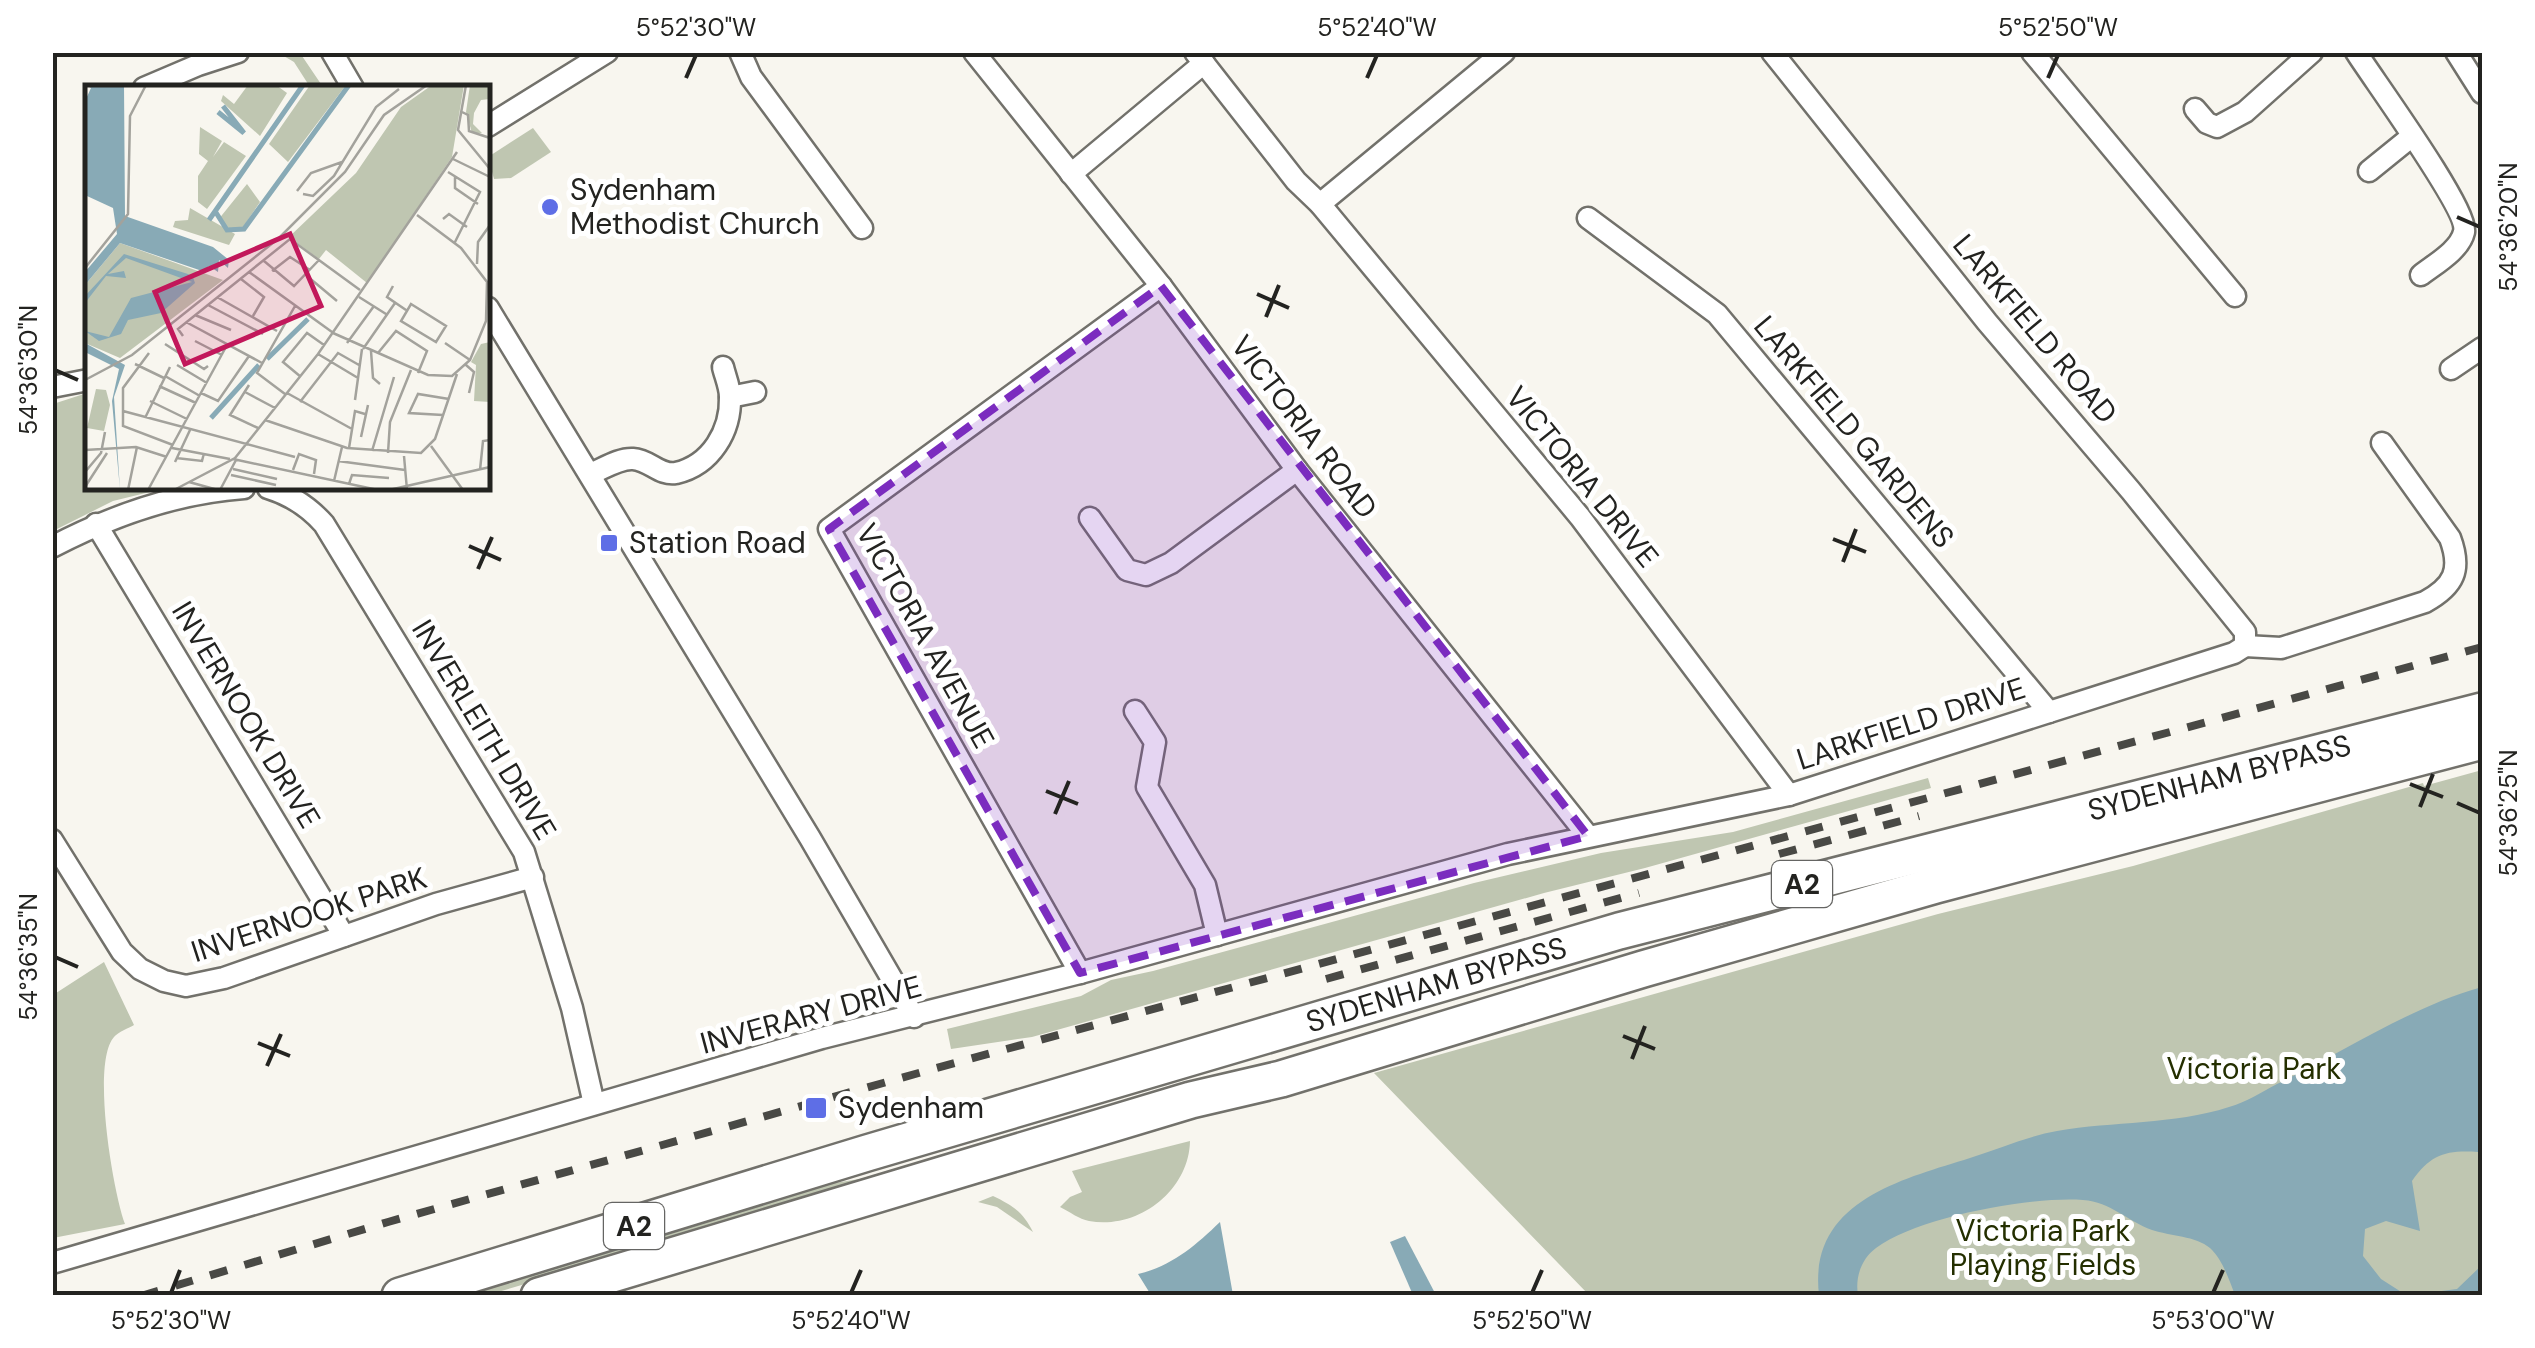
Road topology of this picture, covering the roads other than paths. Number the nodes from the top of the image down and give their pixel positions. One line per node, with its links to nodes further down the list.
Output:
1 (238, 52): 13 (street)
2 (332, 52): 14 (street)
3 (607, 52): 17 (street)
4 (740, 52): 23 (street)
5 (974, 52): 20 (street, VICTORIA ROAD)
6 (1504, 52): 21 (street)
7 (1772, 52): 43 (street, LARKFIELD ROAD)
8 (2032, 52): 26 (street)
9 (2312, 52): 16 (street)
10 (2356, 52): 18 (street)
11 (2456, 52): 15 (street)
12 (1200, 58): 20 (street); 21 (street, VICTORIA DRIVE)
13 (151, 85)
14 (351, 85)
15 (2482, 93)
16 (2196, 109)
17 (490, 125)
18 (2411, 137): 19 (street); 24 (street)
19 (2370, 171)
20 (1071, 174): 25 (street, VICTORIA ROAD)
21 (1320, 204): 48 (street, VICTORIA DRIVE)
22 (1588, 218): 46 (street, LARKFIELD GARDENS)
23 (862, 228)
24 (2421, 275)
25 (1160, 286): 36 (street, VICTORIA ROAD); 54 (street, VICTORIA AVENUE)
26 (2235, 296)
27 (490, 311): 37 (street)
28 (2482, 348): 30 (street)
29 (723, 366): 34 (street)
30 (2450, 369)
31 (85, 381): 32 (street)
32 (52, 387)
33 (755, 392): 34 (street)
34 (730, 397): 37 (street)
35 (2382, 442): 43 (street, LARKFIELD DRIVE)
36 (1296, 470): 40 (street); 49 (street, VICTORIA ROAD)
37 (590, 474): 55 (street)
38 (209, 490): 41 (street)
39 (274, 490): 51 (street, INVERLEITH DRIVE)
40 (1090, 518)
41 (96, 524): 42 (street); 53 (street, INVERNOOK DRIVE)
42 (52, 547)
43 (2245, 646): 46 (street, LARKFIELD DRIVE)
44 (1135, 711): 52 (street)
45 (2482, 711): 58 (highway, SYDENHAM BYPASS / A2)
46 (2049, 712): 48 (street, LARKFIELD DRIVE)
47 (2482, 741): 59 (highway, SYDENHAM BYPASS / A2)
48 (1789, 795): 49 (street, LARKFIELD DRIVE)
49 (1588, 836): 52 (street, INVERARY DRIVE)
50 (52, 840): 53 (street, INVERNOOK PARK)
51 (533, 878): 53 (street, INVERNOOK PARK); 56 (street, INVERLEITH DRIVE)
52 (1217, 935): 54 (street, INVERARY DRIVE)
53 (344, 936)
54 (1080, 974): 55 (street, INVERARY DRIVE)
55 (914, 1017): 56 (street, INVERARY DRIVE)
56 (594, 1104): 57 (street, INVERARY DRIVE)
57 (52, 1263)
58 (400, 1296)
59 (539, 1296)

